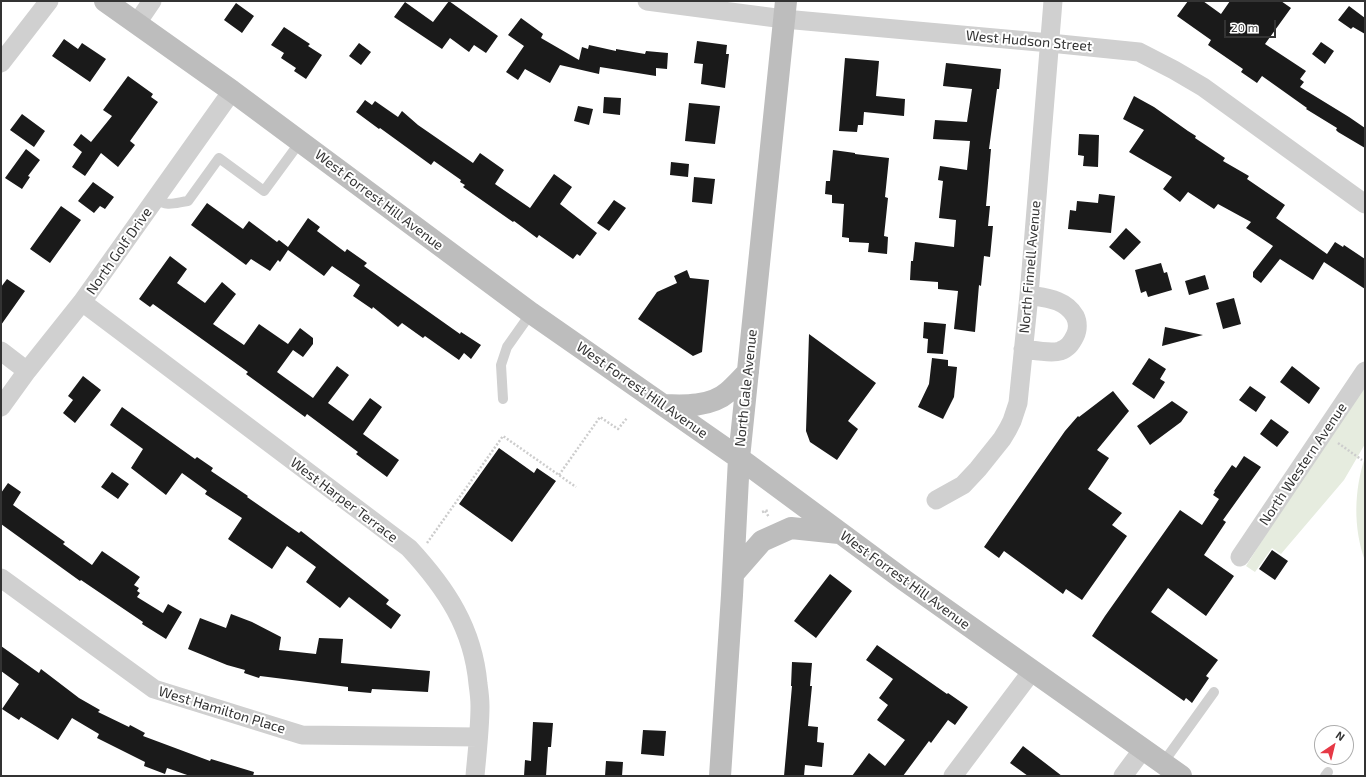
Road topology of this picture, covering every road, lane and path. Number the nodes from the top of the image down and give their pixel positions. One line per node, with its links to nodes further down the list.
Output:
1 (49, 1): 9 (street)
2 (105, 1): 7 (main road, West Forrest Hill Avenue)
3 (152, 1): 7 (street)
4 (647, 1): 6 (street, West Hudson Street)
5 (1053, 1): 8 (street, North Finnell Avenue)
6 (785, 10): 8 (street, West Hudson Street); 21 (main road, North Gale Avenue)
7 (137, 23): 10 (main road, West Forrest Hill Avenue)
8 (1050, 43): 13 (street, West Hudson Street); 14 (street, North Finnell Avenue)
9 (1, 63)
10 (232, 91): 11 (main road, West Forrest Hill Avenue); 12 (street, North Golf Drive)
11 (300, 142): 12 (lane); 16 (main road, West Forrest Hill Avenue)
12 (155, 199): 15 (street, North Golf Drive)
13 (1365, 204)
14 (1028, 295): 17 (street, North Finnell Avenue); 17 (street)
15 (82, 302): 19 (street, North Golf Drive); 41 (street, West Harper Terrace)
16 (531, 313): 22 (lane); 23 (main road, West Forrest Hill Avenue)
17 (1023, 348): 31 (street, North Finnell Avenue)
18 (1, 351): 19 (street)
19 (27, 371): 24 (street, North Golf Drive)
20 (1365, 371): 26 (street, North Western Avenue)
21 (748, 372): 23 (main road); 27 (main road, North Gale Avenue)
22 (503, 398)
23 (663, 405): 27 (main road, West Forrest Hill Avenue)
24 (1, 407)
25 (627, 418): 29 (path)
26 (1324, 433): 28 (path); 36 (street, North Western Avenue)
27 (739, 458): 34 (main road, West Forrest Hill Avenue); 37 (main road, North Gale Avenue)
28 (1362, 460)
29 (559, 475): 30 (path); 35 (path)
30 (576, 487)
31 (936, 500)
32 (765, 511): 33 (path)
33 (770, 518)
34 (840, 533): 37 (main road); 39 (main road, West Forrest Hill Avenue)
35 (425, 545)
36 (1240, 557)
37 (734, 573): 45 (main road, North Gale Avenue)
38 (1, 578): 41 (street, West Hamilton Place)
39 (1032, 671): 42 (main road, West Forrest Hill Avenue); 46 (street)
40 (1214, 692): 43 (lane)
41 (478, 737): 44 (street, West Harper Terrace)
42 (1143, 749): 43 (main road, West Forrest Hill Avenue); 47 (street)
43 (1163, 763): 48 (main road, West Forrest Hill Avenue)
44 (475, 776)
45 (720, 776)
46 (953, 776)
47 (1123, 776)
48 (1181, 776)

